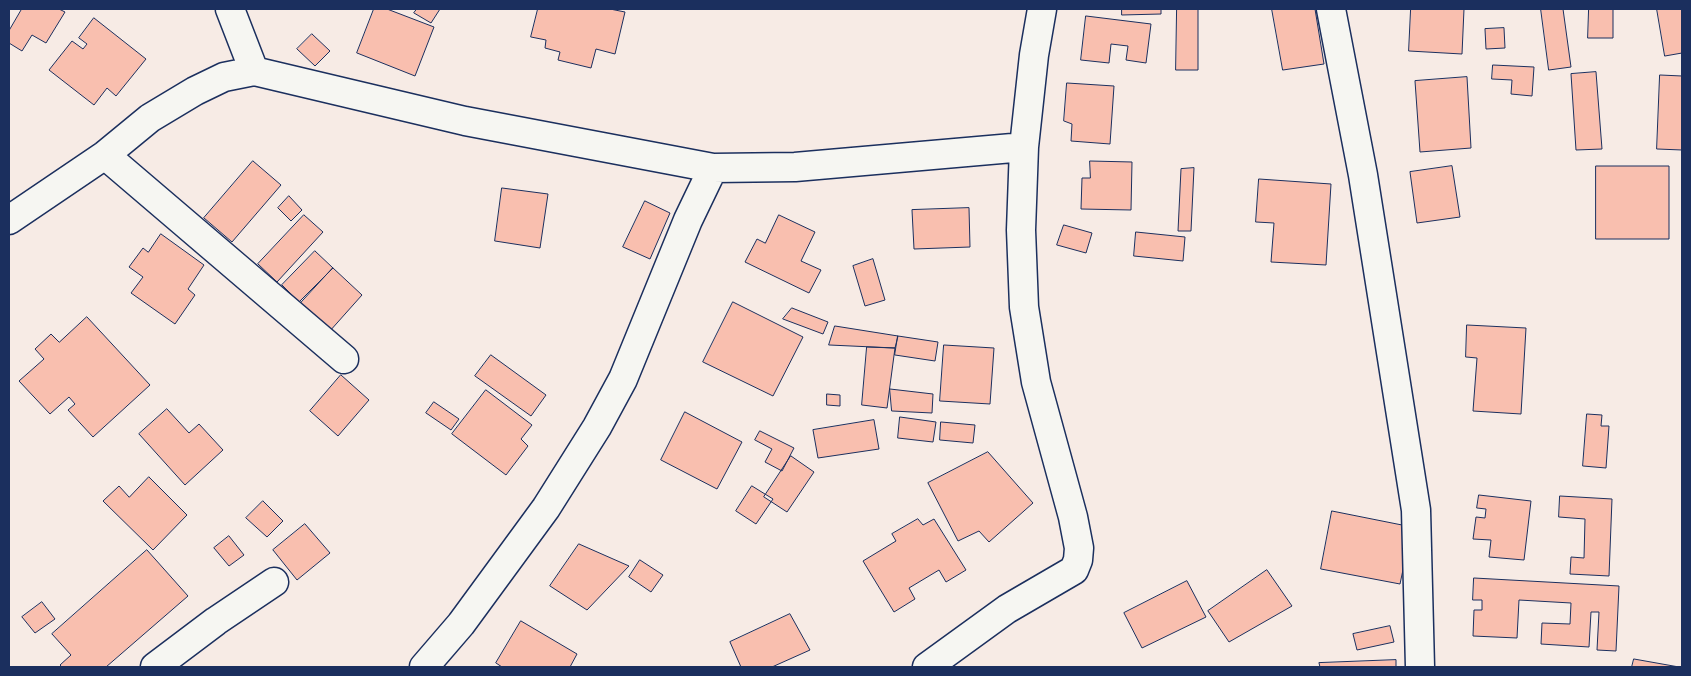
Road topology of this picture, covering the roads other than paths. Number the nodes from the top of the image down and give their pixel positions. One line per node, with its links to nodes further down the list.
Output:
1 (230, 9): 4 (street)
2 (1042, 9): 5 (street)
3 (1331, 9): 14 (street)
4 (254, 71): 6 (street); 7 (street)
5 (1024, 147): 7 (street); 13 (street)
6 (105, 155): 8 (street); 9 (street)
7 (713, 168): 12 (street)
8 (9, 220)
9 (344, 359)
10 (274, 582): 11 (street)
11 (155, 667)
12 (424, 667)
13 (927, 667)
14 (1420, 667)

